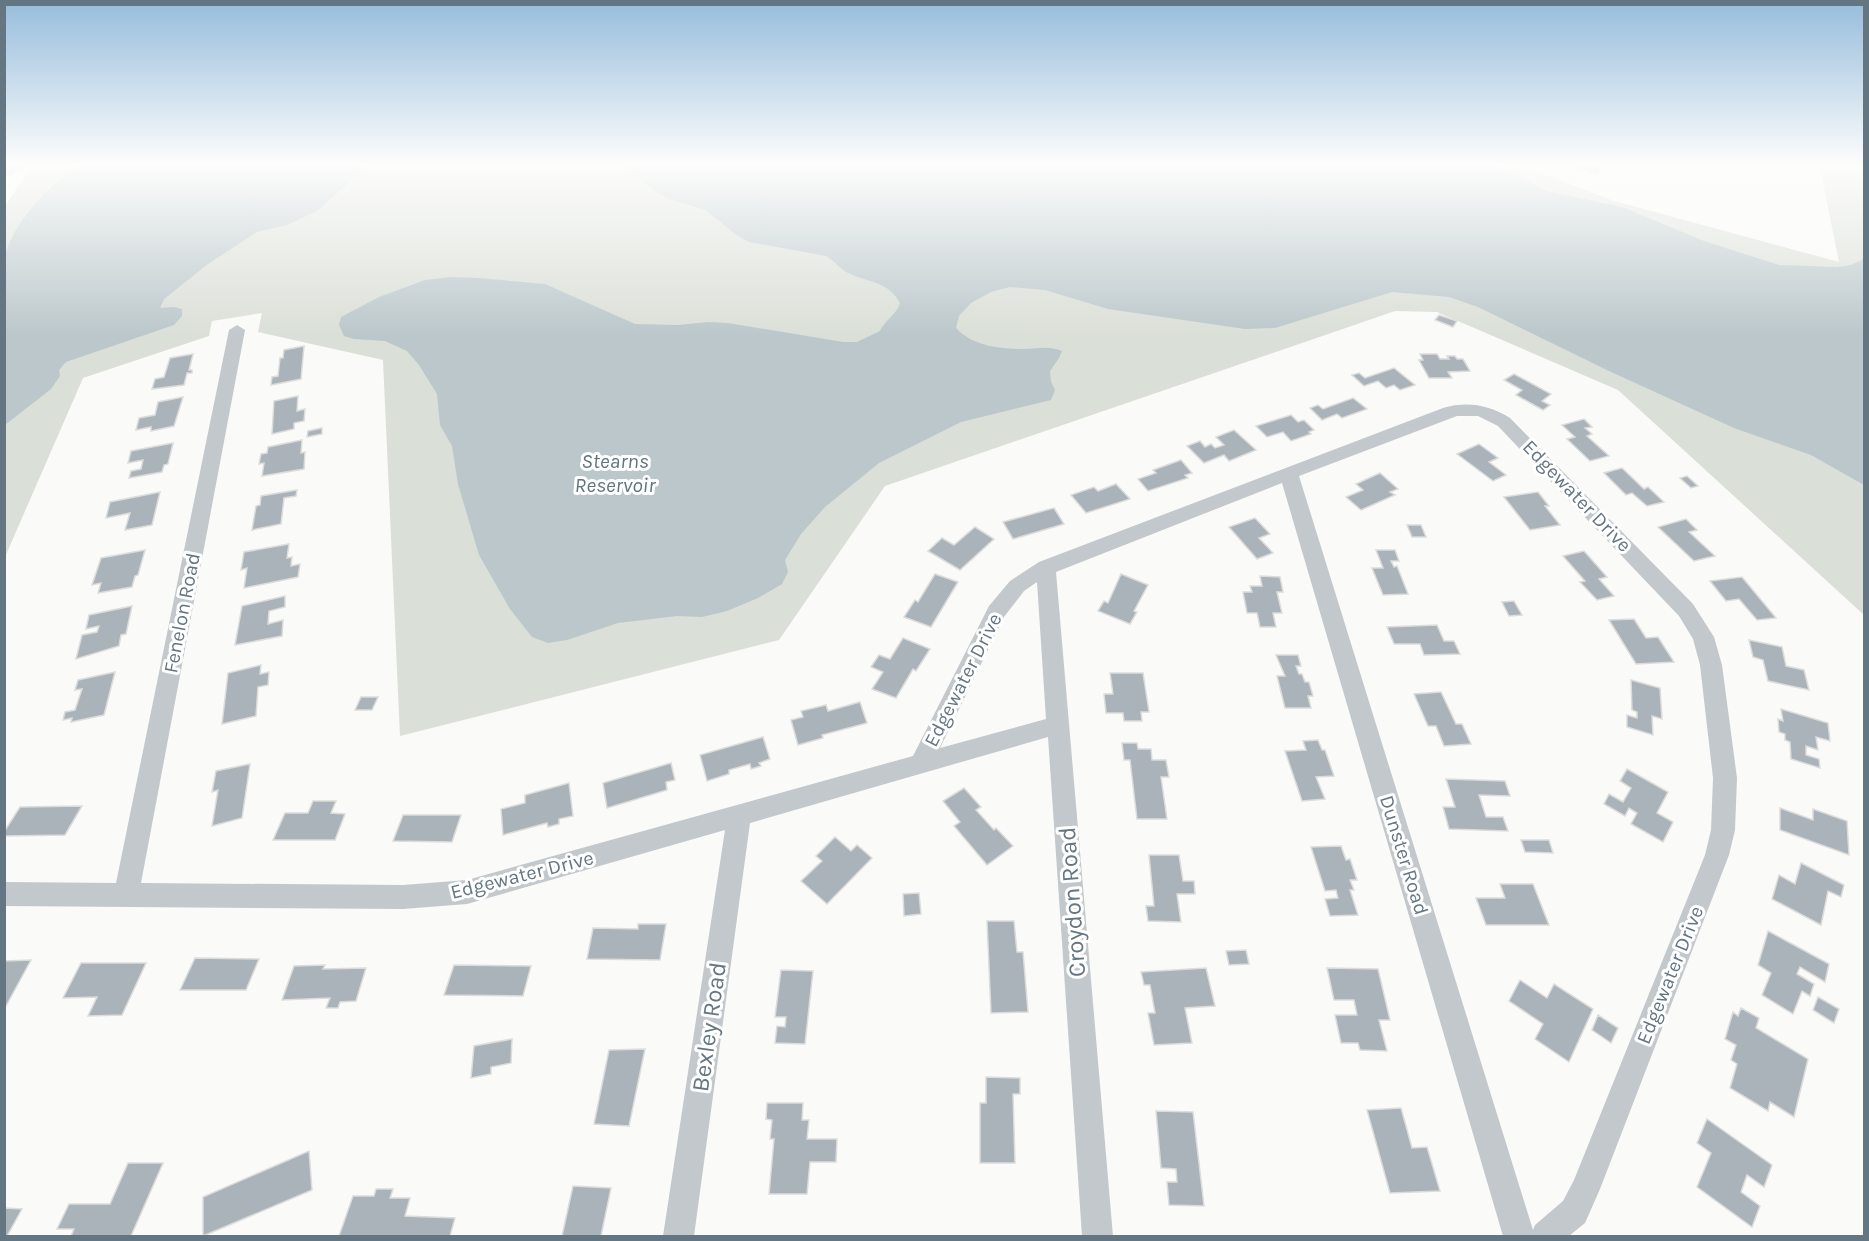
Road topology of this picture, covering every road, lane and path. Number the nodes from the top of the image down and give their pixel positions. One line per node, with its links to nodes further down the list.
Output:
1 (237, 330): 8 (street, Fenelon Road)
2 (1289, 474): 3 (street, Edgewater Drive); 11 (street, Dunster Road); 12 (street, Edgewater Drive)
3 (1046, 567): 4 (street, Croydon Road); 5 (street, Edgewater Drive)
4 (1058, 725): 5 (street, Edgewater Drive); 10 (street, Croydon Road)
5 (920, 765): 6 (street, Edgewater Drive)
6 (740, 816): 8 (street, Edgewater Drive); 9 (street, Bexley Road)
7 (4, 894): 8 (street, Edgewater Drive)
8 (126, 895)
9 (679, 1236)
10 (1098, 1236)
11 (1519, 1236)
12 (1546, 1236)

